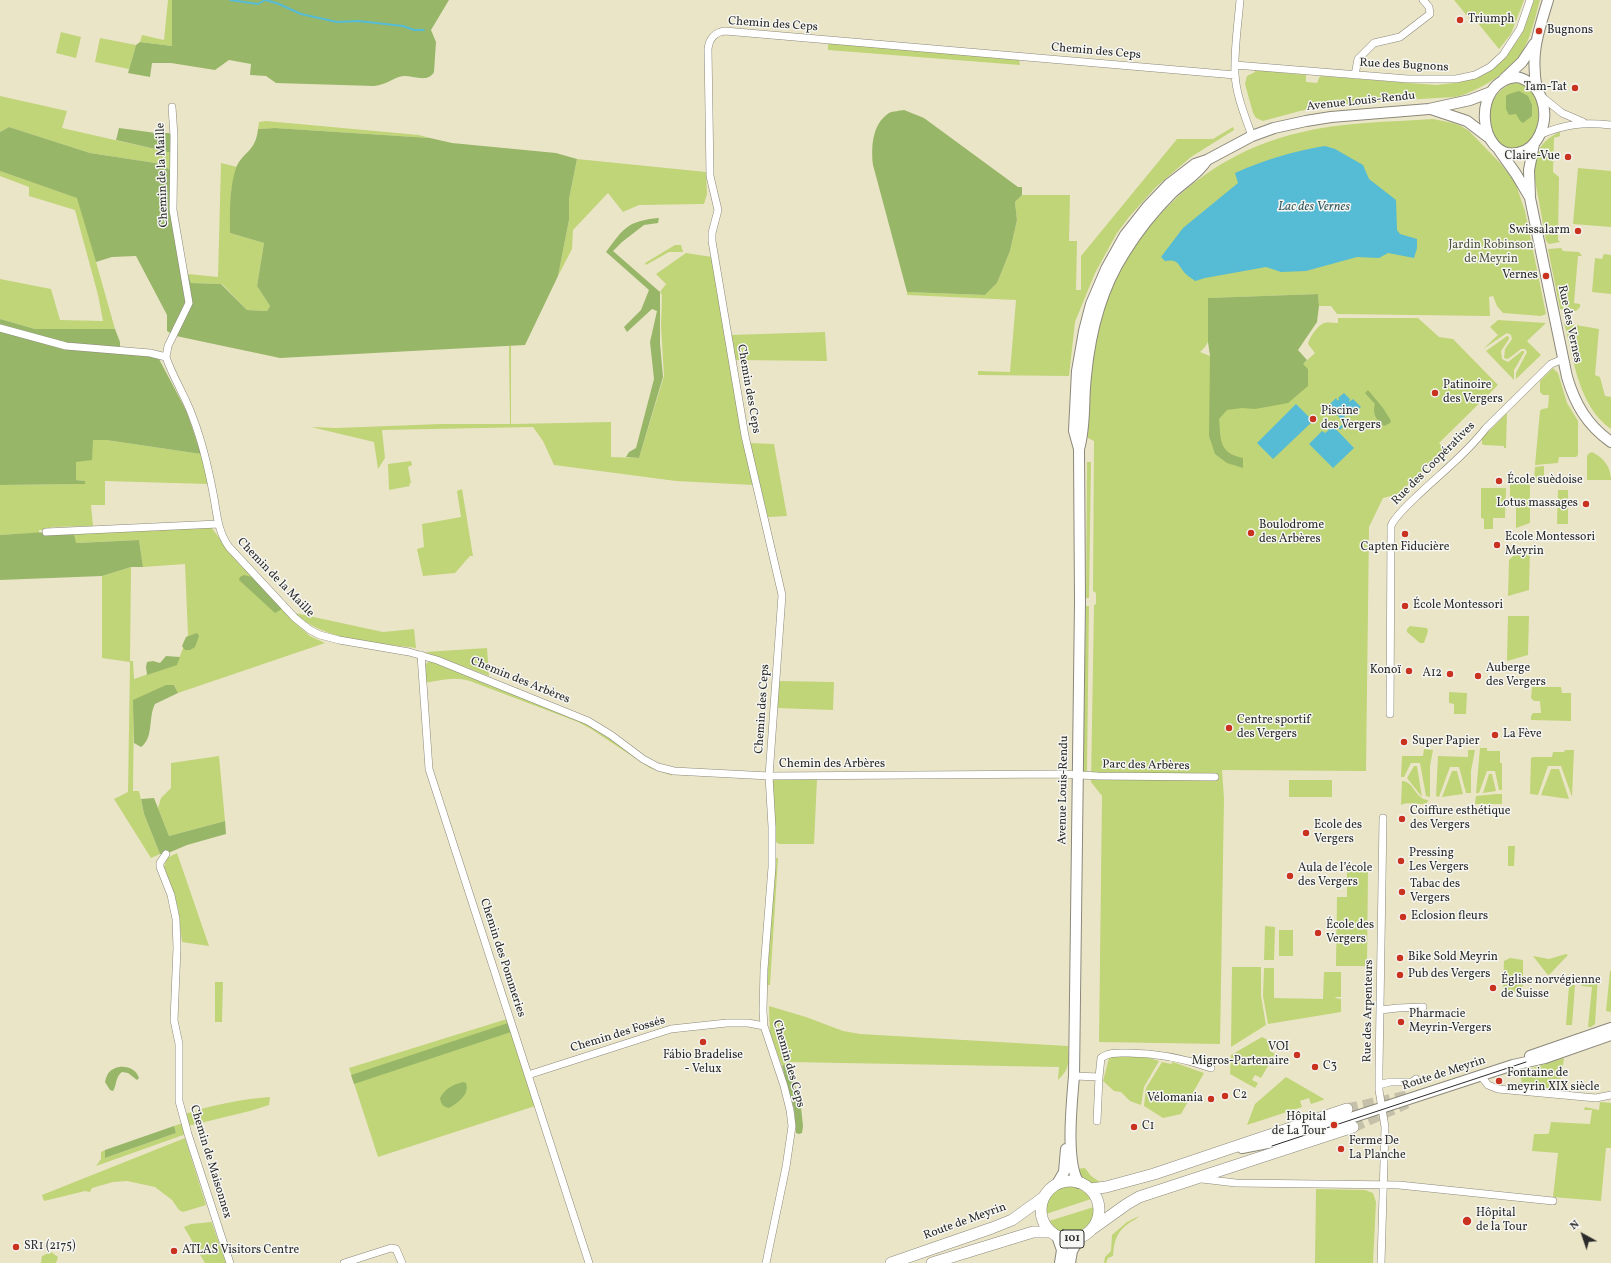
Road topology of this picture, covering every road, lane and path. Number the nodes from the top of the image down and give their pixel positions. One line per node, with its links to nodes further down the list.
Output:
1 (1240, 0): 6 (street)
2 (1423, 0): 8 (street)
3 (1530, 0): 8 (street, Rue des Bugnons)
4 (1548, 0): 5 (main road)
5 (1536, 40): 9 (main road); 11 (main road)
6 (1235, 65): 7 (street); 8 (street, Rue des Bugnons)
7 (1235, 75): 16 (street); 30 (street, Chemin des Ceps)
8 (1355, 75)
9 (1503, 80): 10 (main road); 11 (main road)
10 (1491, 92): 13 (main road, Avenue Louis-Rendu); 17 (main road)
11 (1539, 93): 14 (street); 18 (main road)
12 (172, 106): 22 (street, Chemin de la Maille)
13 (1429, 109): 16 (main road, Avenue Louis-Rendu); 17 (main road, Avenue Louis-Rendu)
14 (1585, 123): 15 (street); 18 (street)
15 (1611, 125)
16 (1252, 136): 29 (main road, Avenue Louis-Rendu)
17 (1488, 137): 19 (main road)
18 (1536, 139): 19 (main road); 20 (main road, Rue des Vernes)
19 (1496, 147): 20 (main road, Rue des Vernes)
20 (1530, 198): 23 (main road, Rue des Vernes)
21 (0, 328): 22 (street)
22 (166, 357): 25 (street, Chemin de la Maille)
23 (1563, 359): 24 (main road, Rue des Vernes); 28 (street, Rue des Coopératives)
24 (1611, 442)
25 (218, 524): 26 (street); 27 (street, Chemin de la Maille)
26 (46, 532)
27 (421, 655): 30 (street, Chemin des Arbères); 41 (street, Chemin des Pommeries)
28 (1390, 714)
29 (1077, 775): 30 (street, Chemin des Arbères); 31 (street, Parc des Arbères); 42 (main road, Avenue Louis-Rendu)
30 (769, 776): 36 (street, Chemin des Ceps)
31 (1216, 777)
32 (1383, 818): 35 (street, Rue des Arpenteurs)
33 (166, 854): 66 (street, Chemin de Maisonnex)
34 (1423, 1007): 35 (street)
35 (1380, 1010): 46 (street, Rue des Arpenteurs)
36 (764, 1026): 41 (street, Chemin des Fossés); 70 (street, Chemin des Ceps)
37 (1611, 1028): 39 (main road, Route de Meyrin)
38 (1611, 1035): 39 (main road, Route de Meyrin)
39 (1514, 1065): 44 (main road, Route de Meyrin)
40 (1211, 1068): 43 (street)
41 (528, 1075): 69 (street, Chemin des Pommeries)
42 (1074, 1076): 43 (street); 52 (main road, Avenue Louis-Rendu)
43 (1098, 1076): 50 (street)
44 (1481, 1076): 47 (street); 48 (main road, Route de Meyrin)
45 (1416, 1079): 46 (street)
46 (1379, 1085): 48 (street, Rue des Arpenteurs)
47 (1611, 1095)
48 (1382, 1108): 53 (main road, Route de Meyrin); 59 (street, Rue des Arpenteurs)
49 (1347, 1109): 54 (main road)
50 (1097, 1121)
51 (1353, 1127): 55 (main road, 101)
52 (1071, 1131): 57 (main road, Avenue Louis-Rendu); 58 (main road, Avenue Louis-Rendu)
53 (1283, 1140): 54 (main road); 55 (main road)
54 (1217, 1153): 60 (main road)
55 (1222, 1169): 56 (main road, 101)
56 (1189, 1180): 59 (street); 63 (main road, 101)
57 (1079, 1183): 58 (main road); 60 (main road)
58 (1057, 1184): 61 (main road)
59 (1384, 1185): 62 (street); 75 (street, Rue des Arpenteurs)
60 (1090, 1189): 63 (main road, 101)
61 (1044, 1197): 64 (main road, 101); 71 (main road, Route de Meyrin)
62 (1553, 1201)
63 (1092, 1229): 65 (main road, 101)
64 (1054, 1234): 65 (main road, 101); 72 (main road, 101); 73 (main road)
65 (1080, 1237): 74 (main road)
66 (230, 1263)
67 (344, 1263): 68 (street)
68 (402, 1263)
69 (589, 1263)
70 (766, 1263)
71 (891, 1263)
72 (932, 1263)
73 (1060, 1263)
74 (1070, 1263)
75 (1381, 1263)

